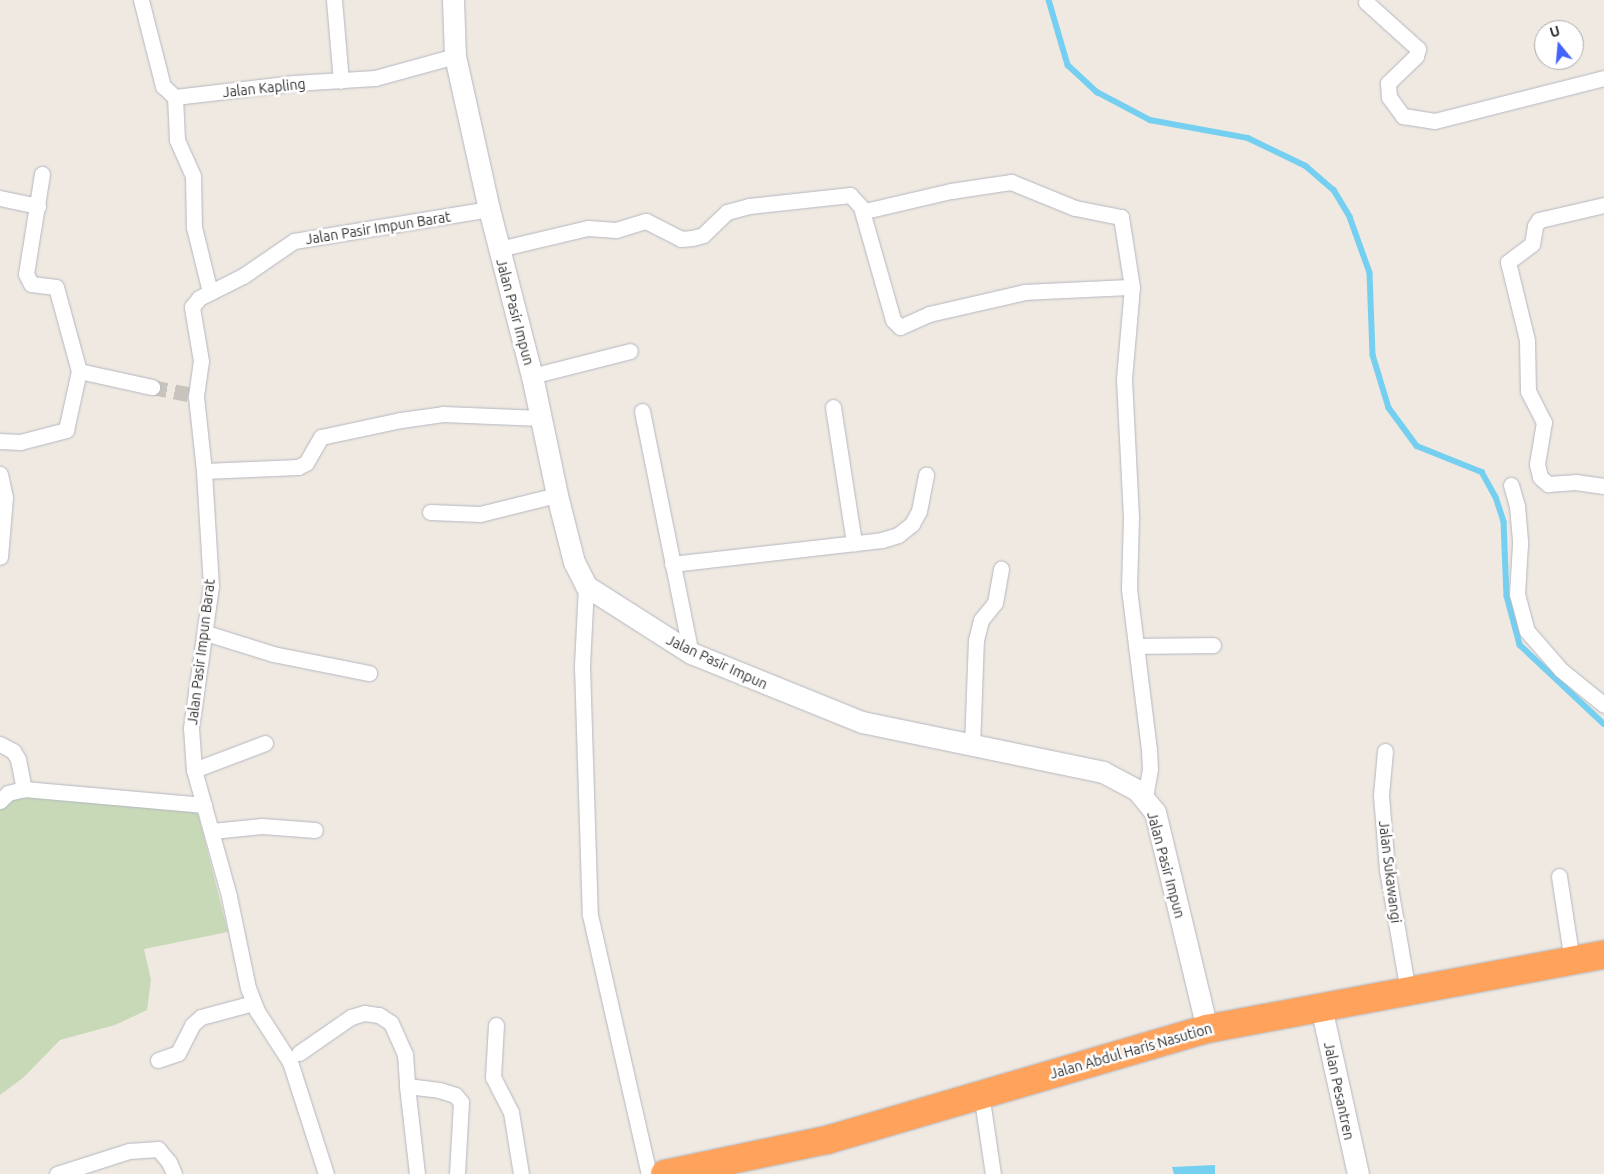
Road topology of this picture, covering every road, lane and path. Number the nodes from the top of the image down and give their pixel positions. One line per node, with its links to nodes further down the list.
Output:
1 (141, 0): 8 (street)
2 (334, 0): 7 (street)
3 (452, 0): 5 (street, Jalan Pasir Impun)
4 (1366, 2): 6 (street)
5 (455, 56): 7 (street, Jalan Kapling); 13 (street, Jalan Pasir Impun)
6 (1604, 78)
7 (341, 81): 8 (street, Jalan Kapling)
8 (175, 97): 17 (street)
9 (42, 174): 12 (street)
10 (0, 198): 12 (street)
11 (1604, 205): 30 (street)
12 (38, 206): 19 (street)
13 (488, 209): 15 (street, Jalan Pasir Impun); 17 (street, Jalan Pasir Impun Barat)
14 (862, 211): 15 (street); 16 (street); 16 (street)
15 (499, 249): 20 (street, Jalan Pasir Impun)
16 (1132, 287): 39 (street)
17 (210, 292): 26 (street, Jalan Pasir Impun Barat)
18 (630, 351): 20 (street)
19 (79, 371): 21 (street); 25 (street)
20 (532, 376): 24 (street, Jalan Pasir Impun)
21 (152, 387)
22 (833, 407): 33 (street)
23 (642, 411): 35 (street)
24 (541, 418): 26 (street); 31 (street, Jalan Pasir Impun)
25 (0, 441)
26 (204, 471): 38 (street, Jalan Pasir Impun Barat)
27 (0, 474): 34 (street)
28 (926, 474): 33 (street)
29 (1511, 485): 43 (street)
30 (1604, 486)
31 (556, 495): 32 (street); 37 (street, Jalan Pasir Impun)
32 (430, 512)
33 (854, 543): 35 (street)
34 (0, 557)
35 (672, 564): 41 (street)
36 (1001, 569): 46 (street)
37 (586, 586): 41 (street, Jalan Pasir Impun); 73 (street)
38 (206, 633): 42 (street); 48 (street, Jalan Pasir Impun Barat)
39 (1136, 646): 40 (street); 50 (street)
40 (1212, 646)
41 (691, 653): 46 (street, Jalan Pasir Impun)
42 (369, 673)
43 (1604, 705)
44 (265, 743): 48 (street)
45 (0, 744): 49 (street)
46 (972, 747): 50 (street, Jalan Pasir Impun)
47 (1385, 751): 58 (street, Jalan Sukawangi)
48 (194, 770): 52 (street, Jalan Pasir Impun Barat)
49 (24, 789): 51 (street); 52 (street)
50 (1145, 796): 62 (street, Jalan Pasir Impun)
51 (0, 801)
52 (204, 805): 54 (street, Jalan Pasir Impun Barat)
53 (315, 830): 54 (street)
54 (212, 831): 59 (street, Jalan Pasir Impun Barat)
55 (1559, 876): 57 (street)
56 (1604, 955): 57 (highway, Jalan Abdul Haris Nasution)
57 (1572, 961): 58 (highway, Jalan Abdul Haris Nasution)
58 (1408, 992): 60 (highway, Jalan Abdul Haris Nasution)
59 (254, 1003): 64 (street); 69 (street, Jalan Pasir Impun Barat)
60 (1321, 1007): 62 (highway, Jalan Abdul Haris Nasution); 76 (street, Jalan Pesantren)
61 (496, 1025): 72 (street)
62 (1207, 1029): 66 (highway, Jalan Abdul Haris Nasution)
63 (300, 1053): 65 (street)
64 (158, 1060)
65 (407, 1086): 70 (street); 71 (street)
66 (981, 1093): 74 (highway, Jalan Abdul Haris Nasution); 75 (street)
67 (57, 1174): 68 (street)
68 (174, 1174)
69 (326, 1174)
70 (417, 1174)
71 (457, 1174)
72 (522, 1174)
73 (649, 1174)
74 (665, 1174)
75 (993, 1174)
76 (1358, 1174)

